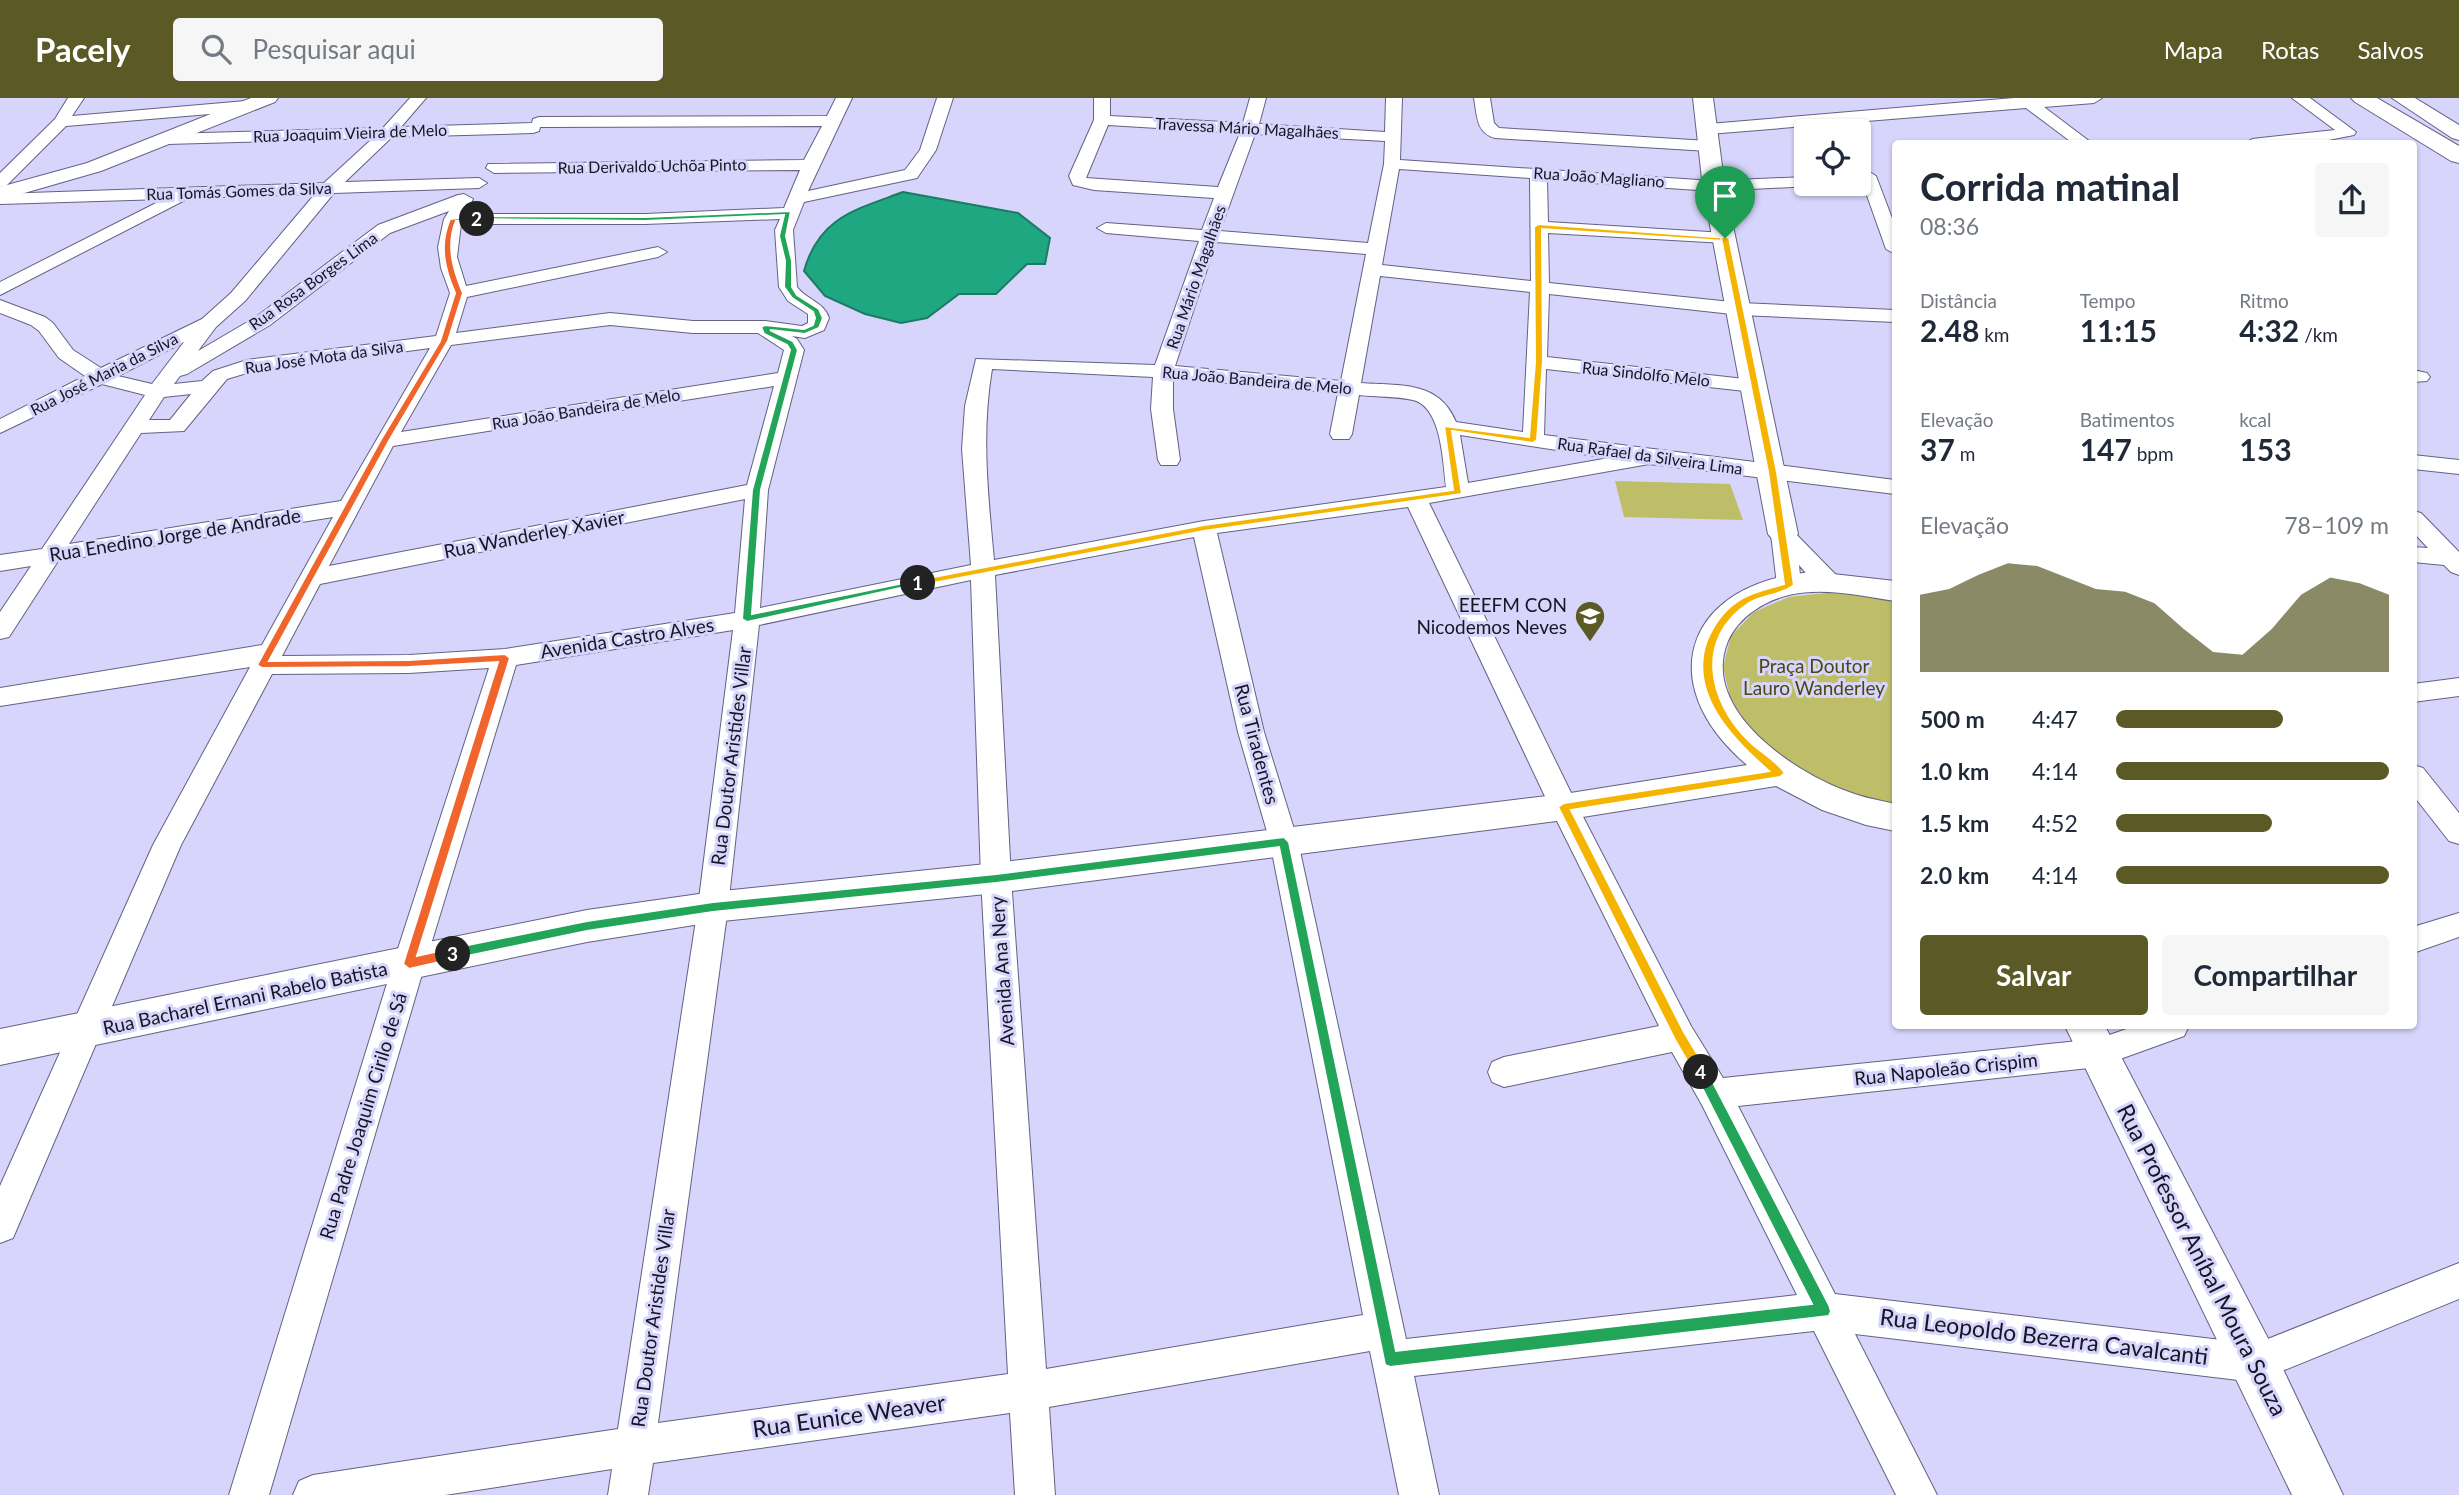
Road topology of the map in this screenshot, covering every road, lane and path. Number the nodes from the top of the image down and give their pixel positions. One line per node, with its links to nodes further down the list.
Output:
1 (76, 98): 20 (street)
2 (268, 98): 17 (street)
3 (418, 98): 24 (street)
4 (844, 98): 21 (street)
5 (945, 98): 46 (street)
6 (1102, 98): 19 (street)
7 (1258, 98): 23 (street, Rua Mário Magalhães)
8 (1394, 98): 26 (street)
9 (1482, 98): 27 (street)
10 (1703, 98): 27 (street)
11 (2094, 98): 16 (street)
12 (2300, 98): 30 (street)
13 (2362, 98): 32 (highway)
14 (2381, 98): 31 (highway)
15 (2402, 98): 25 (street)
16 (2025, 101): 27 (street); 29 (street)
17 (246, 106): 20 (street); 28 (street)
18 (552, 106): 22 (street)
19 (1102, 120): 23 (street, Travessa Mário Magalhães); 44 (street)
20 (61, 121): 42 (street)
21 (834, 121): 22 (street, Rua Joaquim Vieira de Melo); 34 (street)
22 (536, 125): 24 (street, Rua Joaquim Vieira de Melo); 35 (street)
23 (1250, 127): 26 (street, Travessa Mário Magalhães); 44 (street, Rua Mário Magalhães)
24 (387, 133): 28 (street, Rua Joaquim Vieira de Melo); 41 (street)
25 (2459, 134)
26 (1392, 137): 33 (street)
27 (1708, 137): 40 (street)
28 (167, 139): 42 (street)
29 (2079, 140)
30 (2294, 140)
31 (2459, 144)
32 (2459, 156)
33 (1392, 164): 36 (street, Rua João Magliano); 53 (street)
34 (810, 165): 35 (street, Rua Derivaldo Uchõa Pinto); 46 (street)
35 (495, 168): 38 (street)
36 (1538, 173): 40 (street, Rua João Magliano); 48 (street)
37 (1871, 181): 51 (street)
38 (479, 183): 41 (street, Rua Tomás Gomes da Silva); 45 (street)
39 (1794, 183): 40 (street, Rua João Magliano)
40 (1713, 186): 52 (street)
41 (329, 188): 43 (street, Rua Tomás Gomes da Silva); 62 (street)
42 (0, 192): 43 (street, Rua Tomás Gomes da Silva)
43 (190, 192): 57 (street)
44 (1224, 193): 50 (street, Rua Mário Magalhães)
45 (464, 199): 47 (street); 70 (street, Rua Rosa Borges Lima)
46 (791, 206): 47 (street); 63 (street)
47 (453, 219): 58 (street)
48 (1538, 227): 52 (street); 56 (street)
49 (1106, 228): 50 (street)
50 (1211, 236): 53 (street); 67 (street, Rua Mário Magalhães)
51 (1892, 237)
52 (1725, 238): 60 (street)
53 (1377, 248): 55 (street)
54 (658, 252): 58 (street)
55 (1374, 270): 56 (street); 73 (street)
56 (1540, 288): 60 (street); 65 (street)
57 (0, 289)
58 (459, 293): 64 (street)
59 (0, 306): 68 (street)
60 (1741, 309): 61 (street); 72 (street)
61 (1892, 316)
62 (209, 323): 68 (street, Rua José Maria da Silva); 70 (street)
63 (765, 327): 64 (street); 69 (street, Rua Doutor Aristides Villar)
64 (444, 341): 71 (street, Rua José Mota da Silva); 79 (street)
65 (1539, 362): 72 (street, Rua Sindolfo Melo); 78 (street)
66 (983, 363): 67 (street, Rua João Bandeira de Melo); 97 (street, Avenida Ana Nery)
67 (1163, 371): 73 (street, Rua João Bandeira de Melo); 81 (street, Rua Mário Magalhães)
68 (100, 377): 70 (street); 74 (street, Rua José Maria da Silva)
69 (787, 378): 79 (street, Rua João Bandeira de Melo); 86 (street, Rua Doutor Aristides Villar)
70 (162, 384): 71 (street, Rua José Mota da Silva); 75 (street)
71 (208, 386): 75 (street, Rua José Mota da Silva)
72 (1754, 386): 84 (street)
73 (1351, 389): 76 (street, Rua João Bandeira de Melo); 77 (street)
74 (0, 427)
75 (135, 427): 94 (street)
76 (1447, 427): 78 (street, Rua Rafael da Silveira Lima); 87 (street, Rua João Bandeira de Melo)
77 (1341, 434)
78 (1533, 440): 80 (street, Rua Rafael da Silveira Lima)
79 (384, 441): 89 (street)
80 (1649, 457): 84 (street, Rua Rafael da Silveira Lima); 87 (street, Avenida Castro Alves)
81 (1169, 460)
82 (2417, 462): 83 (street)
83 (2459, 467)
84 (1773, 472): 85 (street, Rua Rafael da Silveira Lima); 92 (street)
85 (1892, 487)
86 (757, 490): 98 (street, Rua Wanderley Xavier); 102 (street, Rua Doutor Aristides Villar)
87 (1458, 492): 88 (street, Avenida Castro Alves)
88 (1416, 499): 91 (street, Avenida Castro Alves); 111 (street)
89 (349, 507): 94 (street, Rua Enedino Jorge de Andrade); 98 (street)
90 (2417, 522): 95 (street)
91 (1204, 528): 97 (street, Avenida Castro Alves); 114 (street, Rua Tiradentes)
92 (1783, 534): 99 (street); 100 (street)
93 (2417, 555): 95 (street)
94 (48, 556): 96 (street, Rua Enedino Jorge de Andrade); 103 (street)
95 (2456, 562)
96 (0, 563)
97 (983, 570): 102 (street, Avenida Castro Alves); 115 (street, Avenida Ana Nery)
98 (310, 579): 105 (street)
99 (1829, 583): 100 (street); 101 (street)
100 (1789, 585): 109 (street)
101 (1892, 591)
102 (747, 619): 104 (street, Avenida Castro Alves); 116 (street, Rua Doutor Aristides Villar)
103 (0, 631)
104 (505, 658): 105 (street, Avenida Castro Alves); 119 (street, Rua Padre Joaquim Cirilo de Sá)
105 (265, 659): 108 (street, Avenida Castro Alves); 121 (street)
106 (2459, 687): 107 (street)
107 (2417, 692)
108 (0, 697)
109 (1780, 773): 111 (street, Rua Bacharel Ernani Rabelo Batista); 112 (street)
110 (2417, 780): 113 (street)
111 (1564, 807): 114 (street, Rua Bacharel Ernani Rabelo Batista); 122 (street)
112 (1892, 817)
113 (2459, 833)
114 (1284, 842): 115 (street, Rua Bacharel Ernani Rabelo Batista); 130 (street, Rua Tiradentes)
115 (996, 878): 116 (street, Rua Bacharel Ernani Rabelo Batista); 132 (street, Avenida Ana Nery)
116 (713, 907): 119 (street, Rua Bacharel Ernani Rabelo Batista); 133 (street, Rua Doutor Aristides Villar)
117 (2459, 925): 118 (street)
118 (2417, 939)
119 (409, 964): 121 (street, Rua Bacharel Ernani Rabelo Batista); 135 (street, Rua Padre Joaquim Cirilo de Sá)
120 (2154, 1029): 123 (street, Rua Napoleão Crispim)
121 (85, 1032): 124 (street, Rua Bacharel Ernani Rabelo Batista); 127 (street)
122 (1679, 1036): 125 (street); 126 (street)
123 (2091, 1039): 126 (street, Rua Napoleão Crispim); 131 (street, Rua Professor Aníbal Moura Souza)
124 (0, 1048)
125 (1504, 1072)
126 (1714, 1094): 129 (street)
127 (0, 1226)
128 (2459, 1281): 131 (street, Rua Leopoldo Bezerra Cavalcanti)
129 (1823, 1311): 130 (street, Rua Eunice Weaver); 131 (street, Rua Leopoldo Bezerra Cavalcanti); 139 (street)
130 (1387, 1345): 132 (street, Rua Eunice Weaver); 138 (street, Rua Tiradentes)
131 (2255, 1363): 140 (street, Rua Professor Aníbal Moura Souza)
132 (1028, 1391): 133 (street, Rua Eunice Weaver); 137 (street, Avenida Ana Nery)
133 (634, 1446): 134 (street, Rua Eunice Weaver); 136 (street, Rua Doutor Aristides Villar)
134 (322, 1494)
135 (249, 1495)
136 (628, 1495)
137 (1035, 1495)
138 (1419, 1495)
139 (1917, 1495)
140 (2318, 1495)

